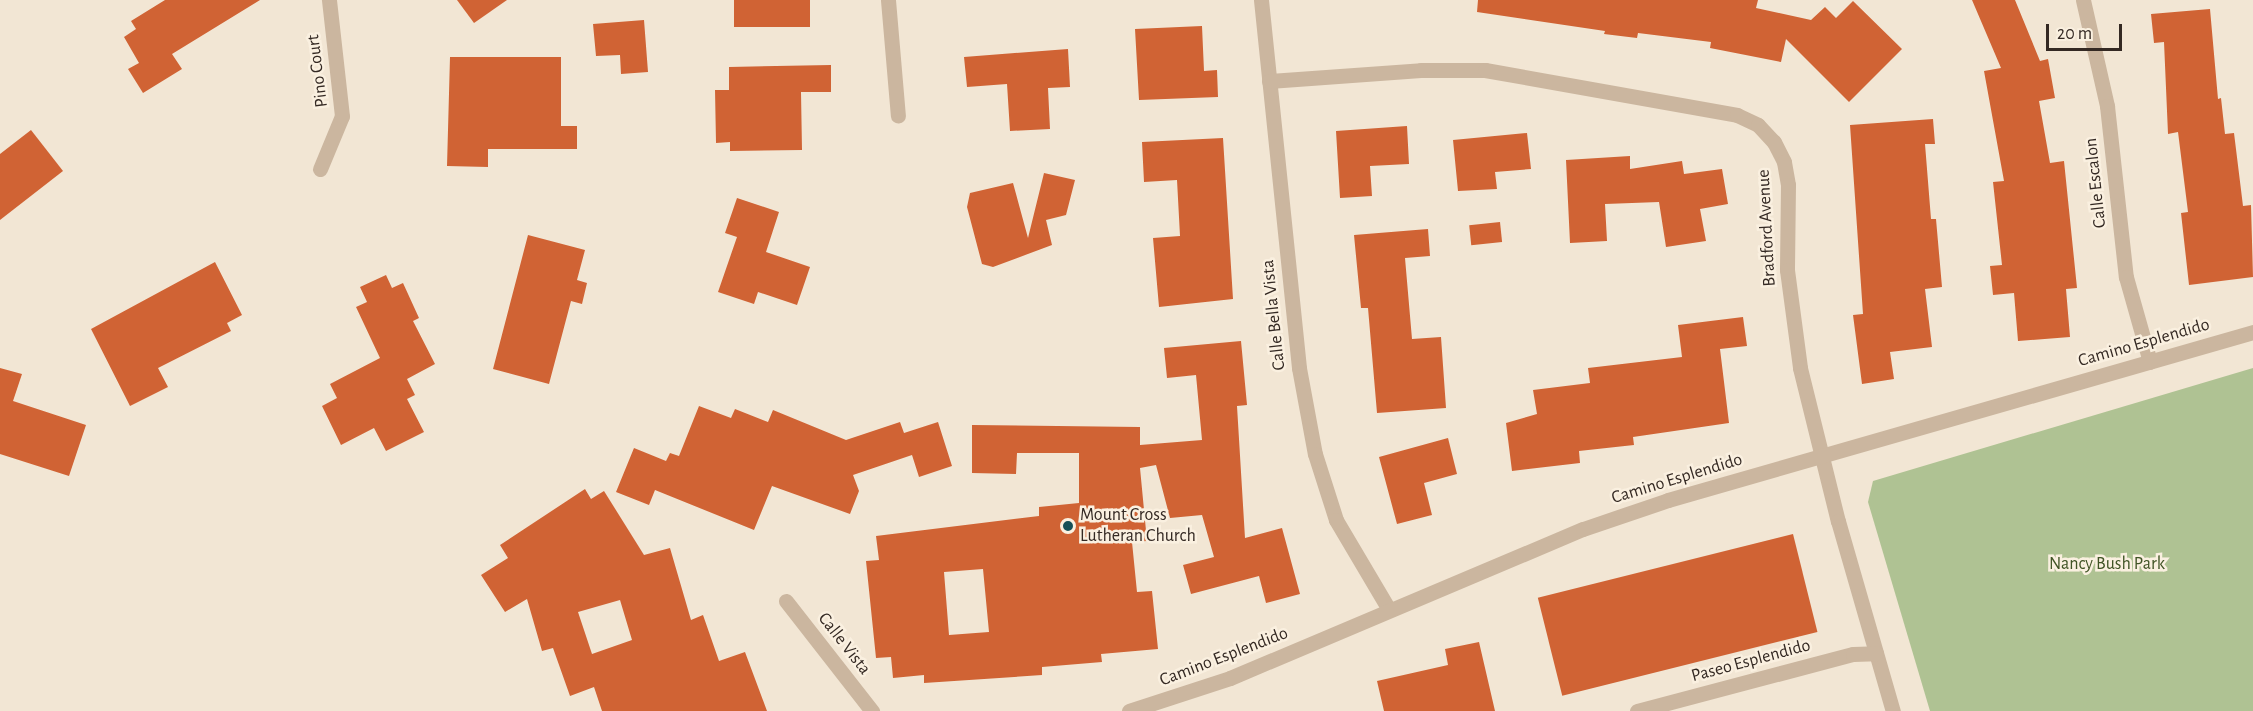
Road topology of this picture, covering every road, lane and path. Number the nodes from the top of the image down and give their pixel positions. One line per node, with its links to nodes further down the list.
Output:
1 (329, 0): 7 (street, Pino Court)
2 (888, 0): 6 (street)
3 (1261, 0): 5 (street, Calle Bella Vista)
4 (2083, 0): 9 (street, Calle Escalon)
5 (1269, 81): 10 (street, Bradford Avenue); 12 (street, Calle Bella Vista)
6 (898, 116)
7 (320, 169)
8 (2253, 332): 9 (street, Camino Esplendido)
9 (2150, 362): 10 (street, Camino Esplendido)
10 (1823, 456): 12 (street, Camino Esplendido); 13 (street, Bradford Avenue)
11 (786, 602): 14 (street, Calle Vista)
12 (1388, 608): 15 (street, Camino Esplendido)
13 (1876, 653): 16 (street, Paseo Esplendido); 17 (street, Bradford Avenue)
14 (872, 711)
15 (1129, 711)
16 (1637, 711)
17 (1893, 711)

